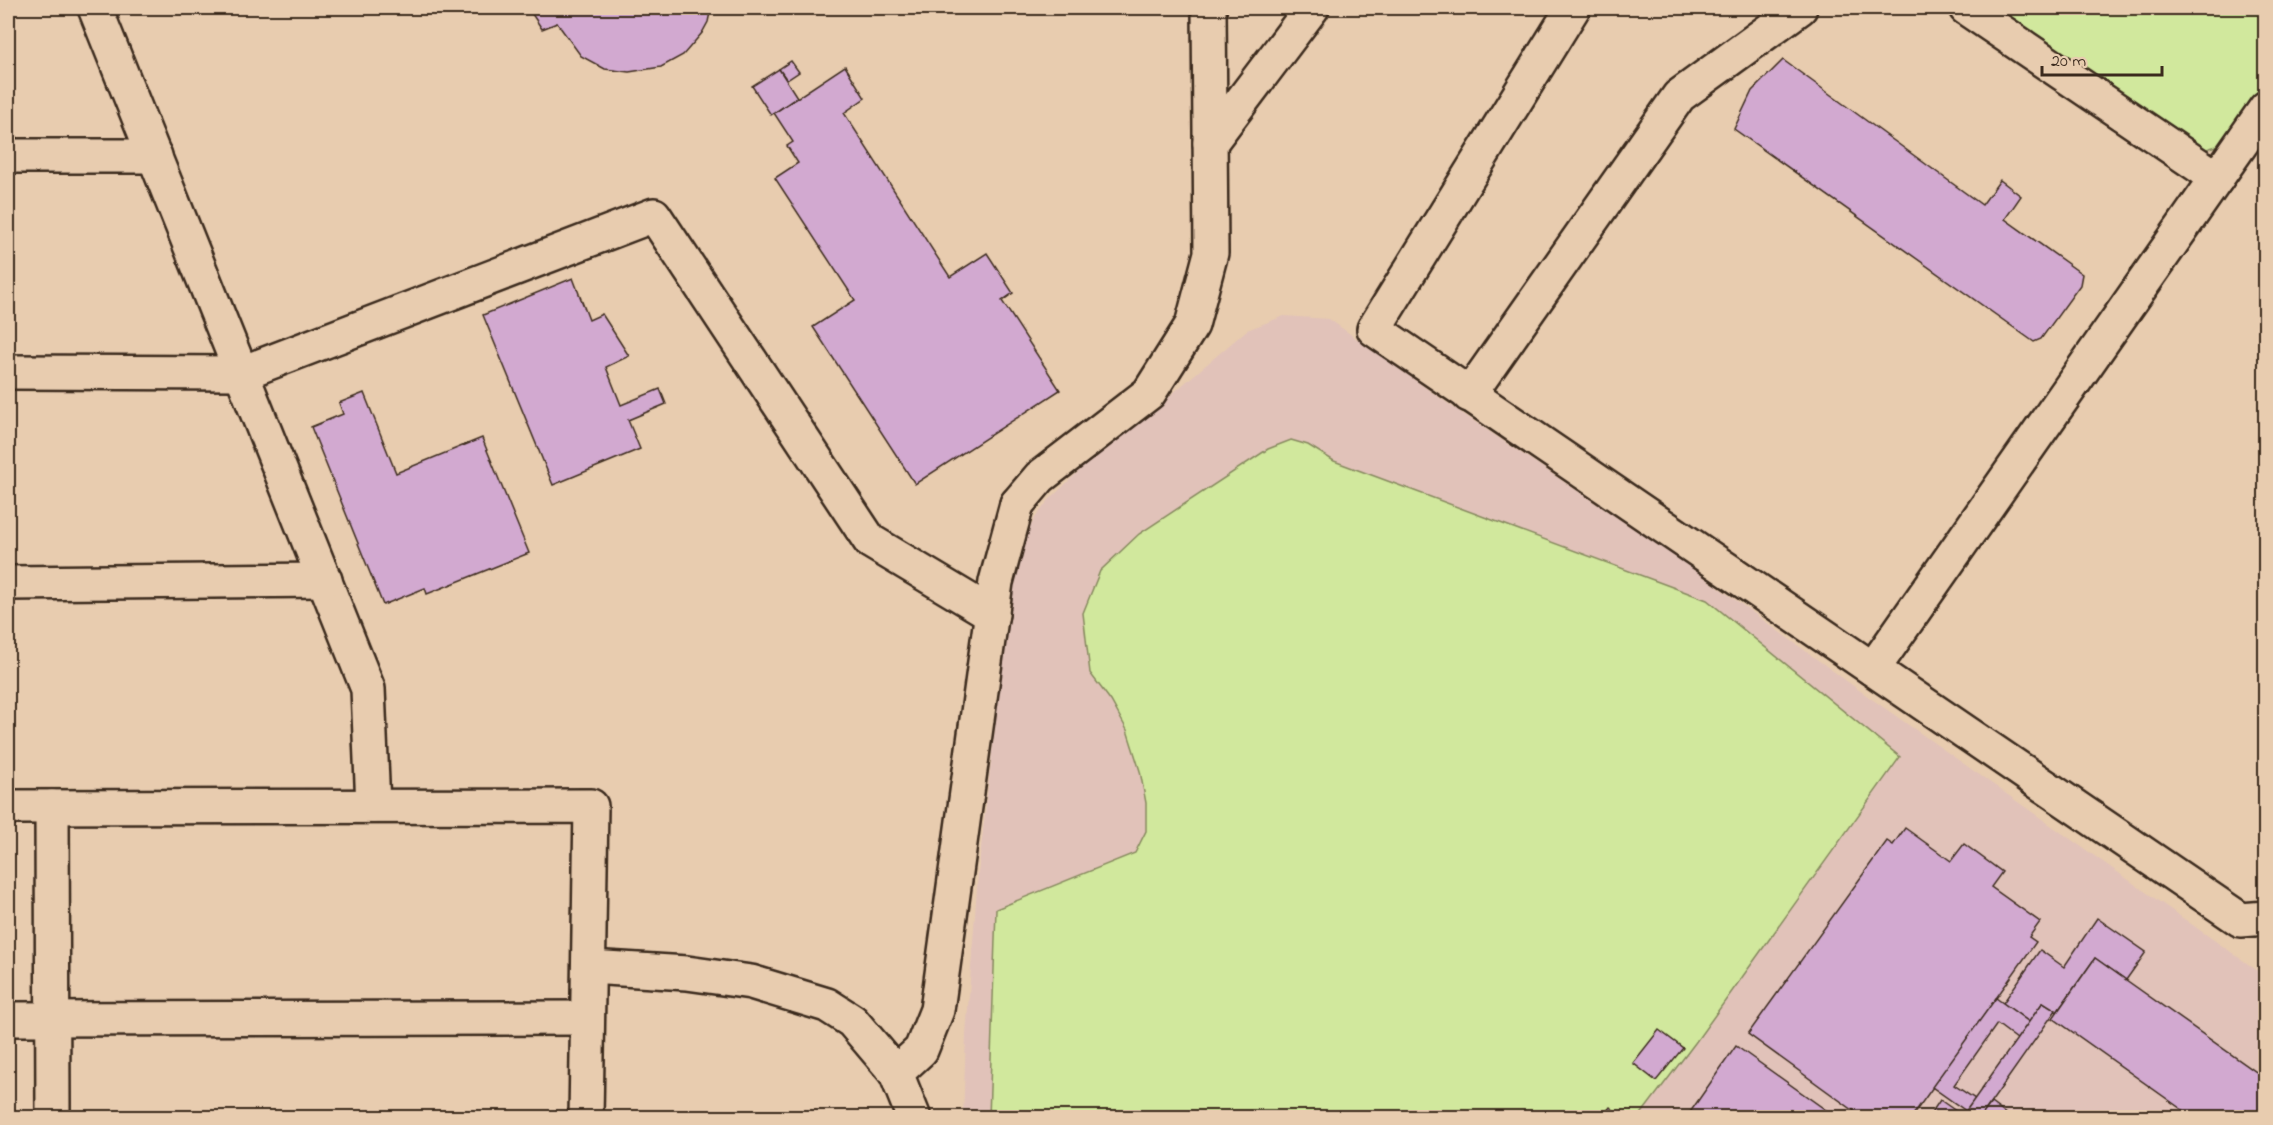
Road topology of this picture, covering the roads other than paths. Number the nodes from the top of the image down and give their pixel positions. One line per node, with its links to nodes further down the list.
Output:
1 (95, 8): 10 (street)
2 (1209, 8): 8 (street)
3 (1312, 8): 8 (street)
4 (1573, 8): 14 (street)
5 (1800, 8): 14 (street)
6 (1966, 8): 11 (street)
7 (2265, 108): 11 (street)
8 (1210, 143): 17 (street)
9 (8, 156): 10 (street)
10 (155, 156): 13 (street)
11 (2217, 178): 18 (street)
12 (8, 372): 13 (street)
13 (242, 373): 15 (street); 17 (street)
14 (1469, 394): 18 (street)
15 (325, 580): 16 (street); 19 (street)
16 (8, 583)
17 (992, 614): 27 (street)
18 (1873, 669): 22 (street)
19 (373, 806): 21 (street); 23 (street)
20 (8, 807): 21 (street)
21 (52, 807): 26 (street)
22 (2265, 918)
23 (589, 967): 24 (street); 27 (street)
24 (587, 1018): 26 (street); 29 (street)
25 (8, 1019): 26 (street)
26 (53, 1019): 28 (street)
27 (896, 1073): 30 (street)
28 (53, 1118)
29 (586, 1118)
30 (914, 1118)

